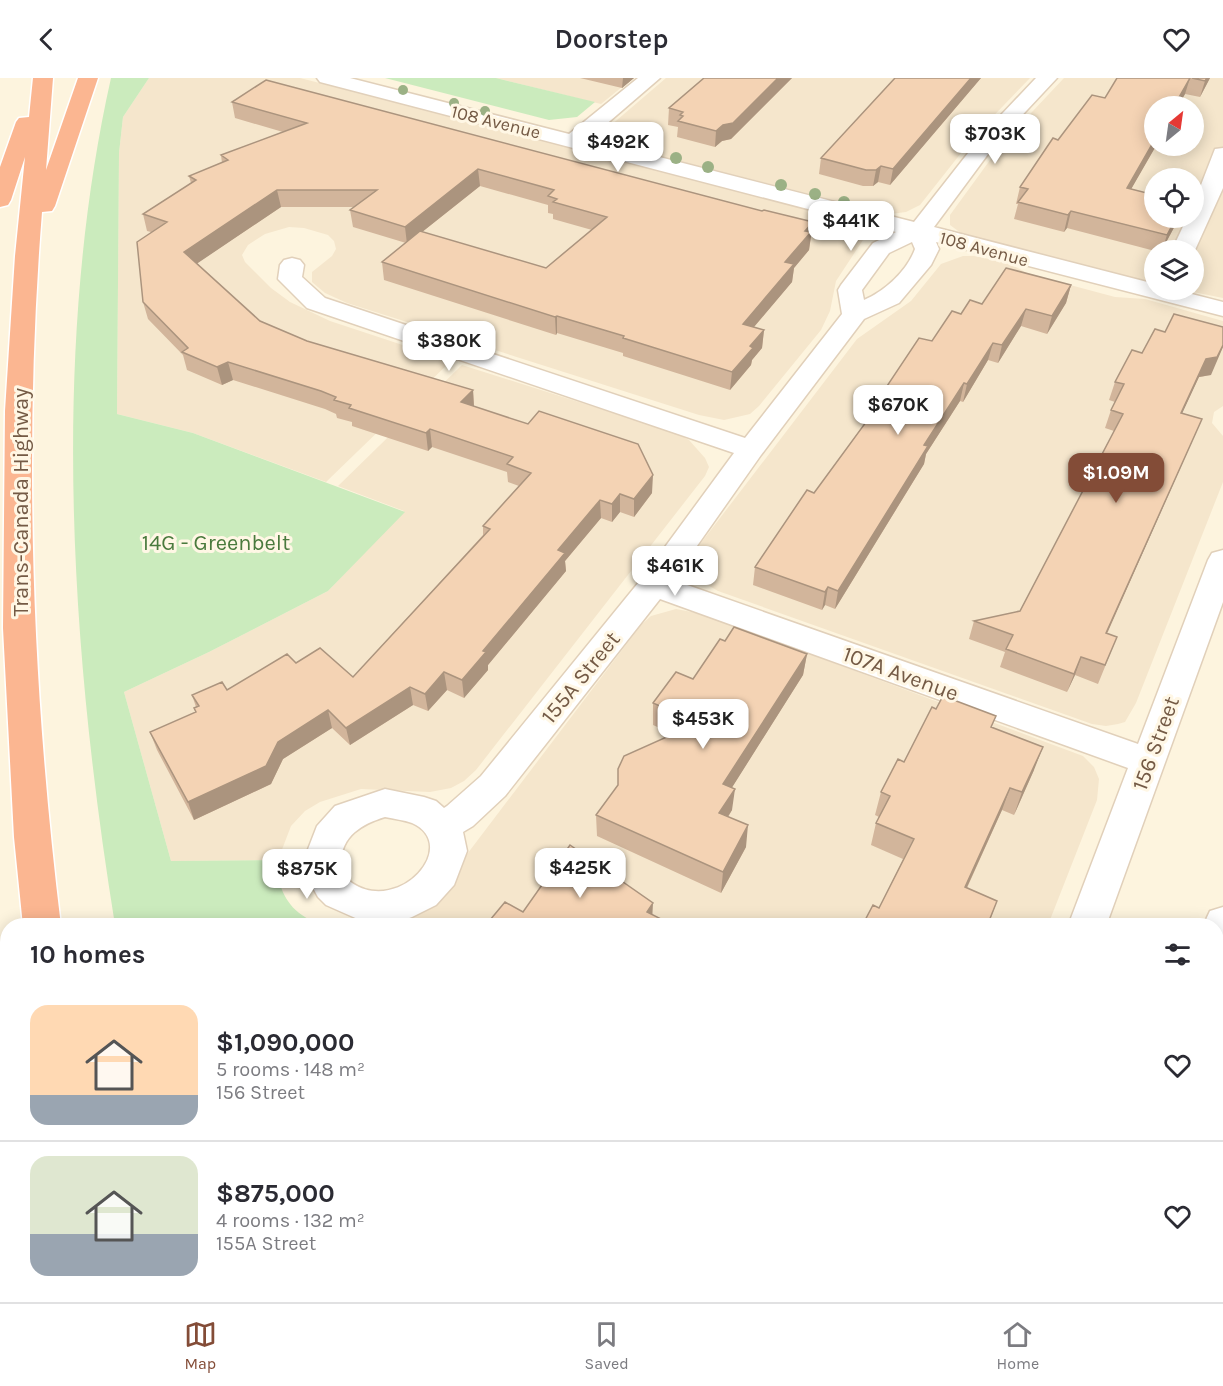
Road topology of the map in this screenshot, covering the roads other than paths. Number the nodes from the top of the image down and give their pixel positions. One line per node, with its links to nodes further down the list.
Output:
1 (42, 78): 8 (highway); 11 (highway, Trans-Canada Highway)
2 (88, 78): 11 (highway)
3 (327, 78): 6 (street, 108 Avenue)
4 (650, 78): 6 (street)
5 (1047, 78): 9 (street)
6 (574, 141): 9 (street, 108 Avenue)
7 (1223, 154): 10 (street)
8 (0, 200)
9 (919, 231): 13 (street, 108 Avenue); 16 (street); 16 (street, 155A Street)
10 (1188, 240)
11 (27, 256): 22 (highway, Trans-Canada Highway)
12 (292, 265): 17 (street)
13 (1144, 287)
14 (1192, 300): 15 (street, 108 Avenue)
15 (1223, 309)
16 (855, 314): 17 (street, 155A Street)
17 (751, 449): 19 (street, 155A Street)
18 (1223, 560): 20 (street, 156 Street)
19 (654, 585): 20 (street, 107A Avenue); 21 (street, 155A Street)
20 (1148, 761): 23 (street, 156 Street)
21 (442, 826)
22 (41, 918)
23 (1090, 918)

